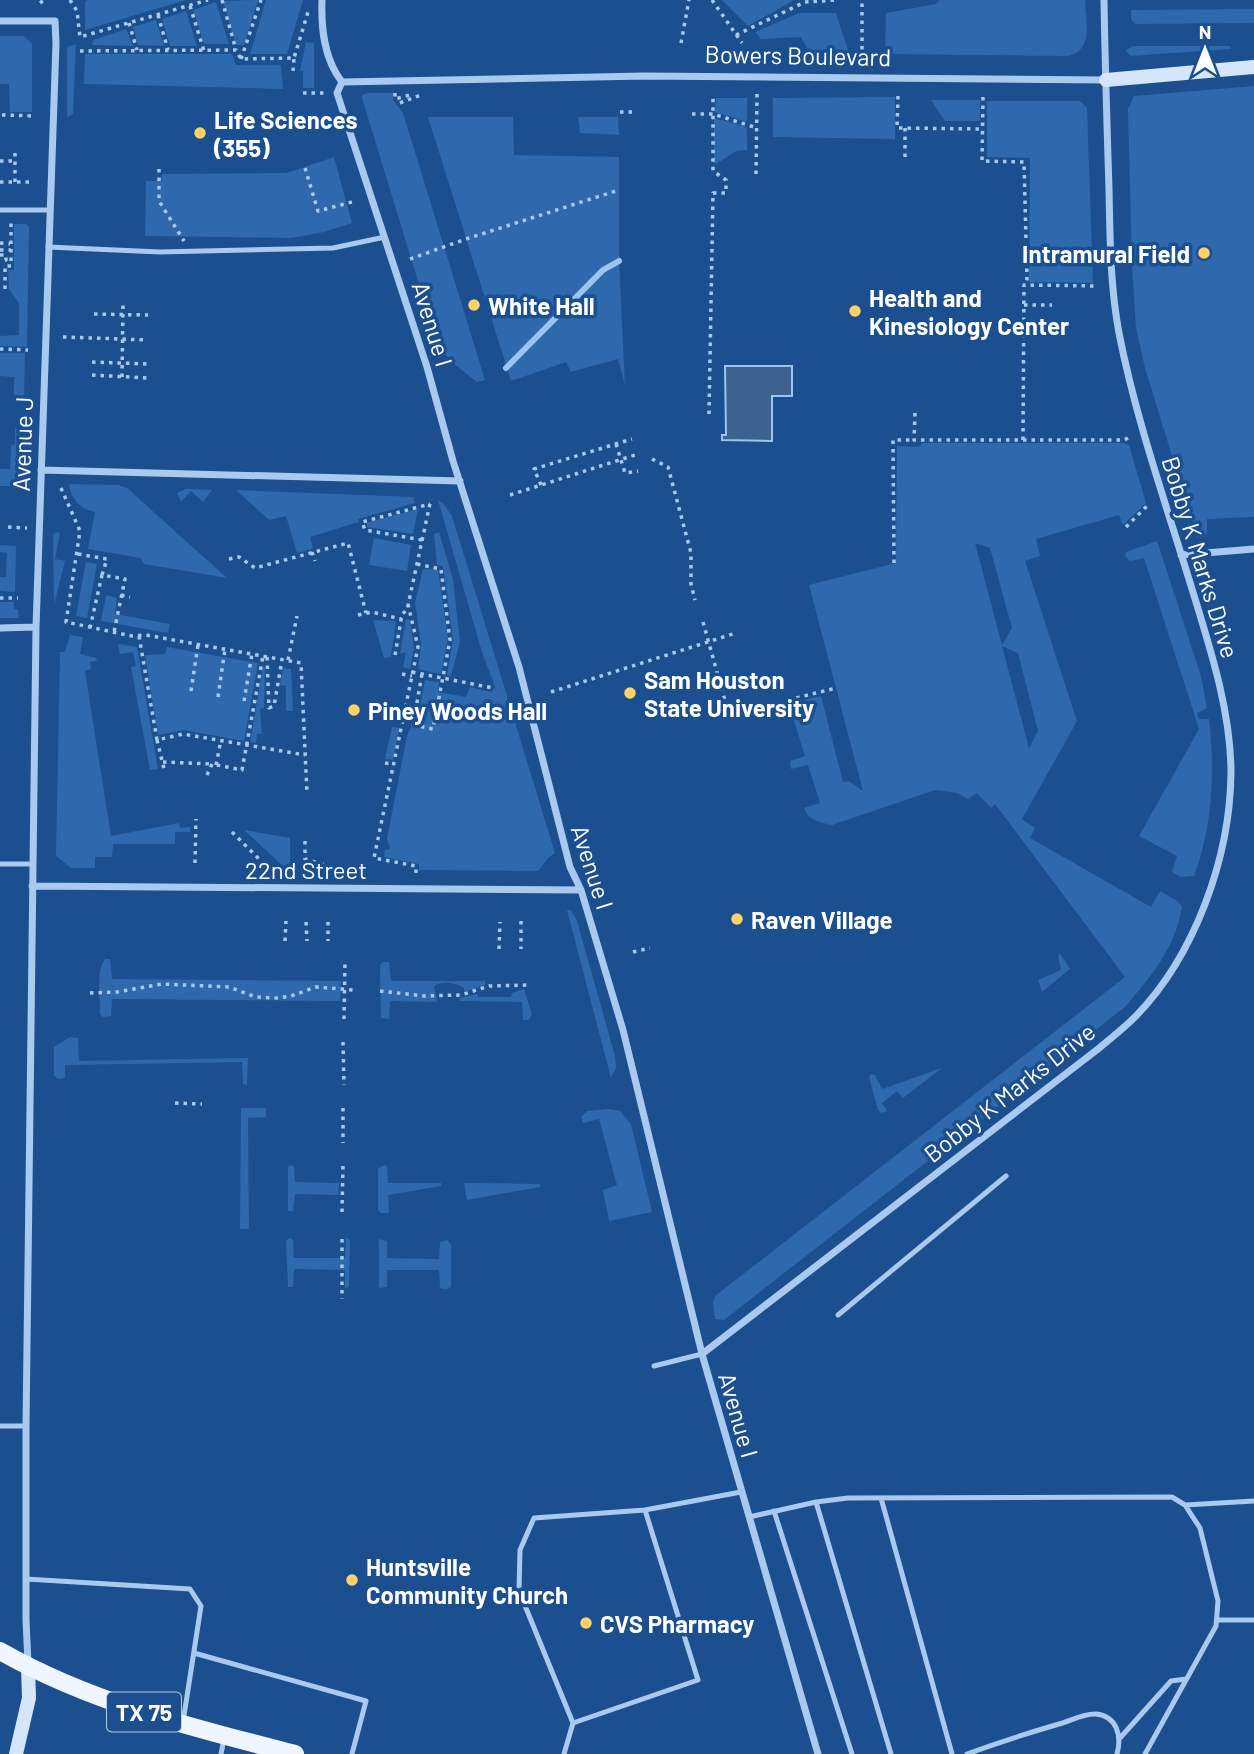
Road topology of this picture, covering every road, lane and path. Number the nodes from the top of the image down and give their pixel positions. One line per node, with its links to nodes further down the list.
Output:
1 (77, 0): 13 (path)
2 (208, 0): 14 (path)
3 (222, 0): 23 (path)
4 (261, 0): 28 (path)
5 (312, 0): 26 (path)
6 (322, 0): 32 (street)
7 (688, 0): 19 (path)
8 (712, 0): 18 (path)
9 (836, 0): 12 (path)
10 (862, 0): 27 (path)
11 (1104, 0): 31 (street, Bobby K Marks Drive)
12 (804, 1): 18 (path)
13 (71, 2): 17 (path)
14 (190, 5): 15 (path); 25 (path)
15 (158, 14): 17 (path); 22 (path)
16 (0, 21): 61 (street, Avenue J)
17 (129, 23): 21 (path)
18 (736, 35): 20 (path)
19 (681, 43)
20 (742, 43)
21 (137, 50): 22 (path); 24 (path)
22 (169, 50): 25 (path)
23 (236, 50): 25 (path); 28 (path)
24 (80, 51)
25 (204, 51)
26 (294, 58): 28 (path); 30 (path)
27 (862, 58)
28 (242, 59)
29 (1254, 66): 31 (street, Bowers Boulevard)
30 (293, 71)
31 (1106, 80): 32 (street, Bowers Boulevard); 116 (street, Bobby K Marks Drive)
32 (342, 82): 34 (street)
33 (303, 93): 34 (path)
34 (337, 93): 63 (street, Avenue I)
35 (713, 94): 42 (path)
36 (757, 94): 45 (path)
37 (898, 96): 46 (path)
38 (983, 97): 47 (path)
39 (621, 112): 40 (path)
40 (635, 112)
41 (691, 114): 42 (path)
42 (713, 114): 45 (path); 93 (path)
43 (2, 115): 44 (path)
44 (35, 116)
45 (757, 128): 54 (path)
46 (905, 128): 47 (path); 49 (path)
47 (982, 129): 72 (path)
48 (15, 151): 51 (path)
49 (905, 160)
50 (0, 161): 51 (path)
51 (15, 161): 56 (path)
52 (305, 168): 59 (path)
53 (159, 169): 69 (path)
54 (756, 174)
55 (0, 182): 56 (path)
56 (15, 183): 57 (path)
57 (34, 183)
58 (619, 190): 70 (path)
59 (352, 202)
60 (0, 210): 61 (lane)
61 (49, 210): 66 (street, Avenue J)
62 (20, 222): 65 (path)
63 (385, 237): 69 (lane); 104 (street, Avenue I)
64 (0, 243): 65 (path)
65 (10, 244): 68 (path)
66 (48, 247): 69 (lane); 102 (street, Avenue J)
67 (0, 250): 68 (path)
68 (11, 250): 71 (path)
69 (191, 251)
70 (410, 260)
71 (2, 266): 74 (path)
72 (1024, 285): 73 (path); 76 (path)
73 (1098, 286)
74 (5, 289)
75 (123, 304): 79 (path)
76 (1024, 305): 77 (path); 97 (path)
77 (1052, 305)
78 (94, 314): 79 (path)
79 (122, 315): 80 (path); 82 (path)
80 (148, 315)
81 (63, 337): 82 (path)
82 (122, 339): 83 (path); 87 (path)
83 (148, 340)
84 (0, 349): 85 (path)
85 (28, 350)
86 (92, 362): 87 (path)
87 (122, 363): 88 (path); 90 (path)
88 (147, 364)
89 (92, 376): 90 (path)
90 (122, 377): 91 (path)
91 (147, 378)
92 (915, 413): 96 (path)
93 (709, 414)
94 (1128, 438): 97 (path)
95 (632, 439): 98 (path)
96 (914, 440): 97 (path); 119 (path)
97 (1023, 440)
98 (616, 443): 101 (path); 105 (path)
99 (635, 455): 101 (path)
100 (652, 459): 126 (path)
101 (621, 460): 103 (path); 105 (path)
102 (41, 470): 104 (street); 111 (street, Avenue J)
103 (638, 471)
104 (460, 481): 181 (street, Avenue I)
105 (541, 485): 107 (path)
106 (61, 488): 115 (path)
107 (510, 495)
108 (1149, 504): 110 (path)
109 (8, 527): 111 (path)
110 (1126, 527)
111 (39, 530): 133 (street, Avenue J)
112 (422, 540): 112 (path); 120 (path)
113 (1254, 549): 116 (street)
114 (313, 552): 117 (path); 118 (path); 128 (path)
115 (77, 554): 121 (path); 135 (path)
116 (1181, 555): 213 (street, Bobby K Marks Drive)
117 (229, 559)
118 (315, 561)
119 (894, 563)
120 (417, 564): 127 (path); 149 (path)
121 (102, 575): 122 (path); 135 (path)
122 (121, 595): 123 (path); 136 (path)
123 (130, 597)
124 (0, 598): 125 (path)
125 (18, 598)
126 (695, 600)
127 (408, 604): 131 (path); 147 (path)
128 (366, 613): 129 (path); 131 (path)
129 (358, 615)
130 (297, 616): 145 (path)
131 (401, 618): 143 (path)
132 (703, 622): 139 (path)
133 (36, 627): 134 (street); 176 (street, Avenue J)
134 (0, 628)
135 (90, 628): 136 (path)
136 (114, 632): 138 (path)
137 (736, 634): 139 (path)
138 (139, 636): 140 (path); 160 (path)
139 (709, 642): 153 (path); 157 (path)
140 (198, 645): 141 (path); 152 (path)
141 (225, 649): 142 (path); 154 (path)
142 (252, 654): 144 (path); 156 (path)
143 (395, 655)
144 (265, 656): 145 (path); 145 (path); 162 (path)
145 (285, 660): 163 (path)
146 (402, 674): 147 (path)
147 (412, 674): 148 (path); 159 (path)
148 (422, 674): 149 (path); 149 (path)
149 (443, 678): 150 (path)
150 (493, 688)
151 (836, 688): 155 (path)
152 (191, 691)
153 (551, 692)
154 (218, 697)
155 (788, 700)
156 (244, 701)
157 (746, 702)
158 (394, 715): 159 (path)
159 (403, 717): 167 (path)
160 (157, 740): 161 (path); 164 (path)
161 (221, 740): 162 (path); 166 (path)
162 (247, 745): 163 (path); 166 (path)
163 (306, 755): 170 (path)
164 (163, 762): 166 (path); 168 (path)
165 (385, 763): 167 (path)
166 (214, 764): 169 (path)
167 (393, 764): 179 (path)
168 (165, 773)
169 (208, 775)
170 (307, 794)
171 (196, 819): 174 (path)
172 (232, 832): 178 (path)
173 (305, 841): 177 (path)
174 (195, 863)
175 (0, 864): 176 (lane)
176 (32, 864): 180 (street, Avenue J)
177 (344, 871)
178 (272, 872)
179 (415, 873)
180 (32, 886): 181 (street, 22nd Street); 216 (street, Avenue J)
181 (581, 890): 213 (street, Avenue I)
182 (286, 921): 187 (path)
183 (520, 921): 192 (path)
184 (306, 922): 189 (path)
185 (328, 922): 188 (path)
186 (500, 922): 191 (path)
187 (285, 941)
188 (328, 941)
189 (307, 942)
190 (650, 948): 193 (path)
191 (499, 949)
192 (521, 949)
193 (633, 952)
194 (345, 963): 196 (path)
195 (530, 985): 198 (path)
196 (344, 990): 197 (path); 199 (path); 200 (path)
197 (353, 990)
198 (380, 991)
199 (90, 993)
200 (344, 1019)
201 (343, 1042): 202 (path)
202 (344, 1085)
203 (175, 1103): 204 (path)
204 (202, 1104)
205 (343, 1108): 206 (path)
206 (343, 1143)
207 (342, 1164): 209 (path)
208 (1006, 1176): 212 (lane)
209 (342, 1212)
210 (342, 1240): 211 (path)
211 (342, 1299)
212 (838, 1315)
213 (702, 1354): 214 (lane); 217 (street, Avenue I)
214 (654, 1366)
215 (0, 1426): 216 (lane)
216 (26, 1426): 225 (street, Avenue J)
217 (741, 1492): 222 (lane); 224 (street, Avenue I)
218 (881, 1498): 220 (lane); 221 (lane); 244 (lane)
219 (1254, 1501): 221 (lane)
220 (816, 1502): 223 (lane); 243 (lane)
221 (1185, 1505): 227 (lane)
222 (645, 1510): 232 (lane); 232 (lane)
223 (774, 1511): 224 (lane); 242 (lane)
224 (749, 1517): 241 (street, Avenue I)
225 (26, 1579): 229 (lane); 230 (street, Avenue J)
226 (1254, 1619): 227 (lane)
227 (1217, 1620): 231 (lane)
228 (0, 1651): 230 (main road, TX 75)
229 (194, 1653): 233 (lane); 239 (lane)
230 (28, 1667): 233 (main road, TX 75); 236 (street)
231 (1187, 1679): 235 (lane); 247 (lane)
232 (573, 1723): 240 (lane)
233 (183, 1724): 234 (main road, TX 75)
234 (224, 1736): 237 (lane); 238 (main road, TX 75)
235 (1121, 1738): 245 (lane); 246 (lane)
236 (16, 1754)
237 (221, 1754)
238 (295, 1754)
239 (352, 1754)
240 (564, 1754)
241 (818, 1754)
242 (852, 1754)
243 (891, 1754)
244 (952, 1754)
245 (967, 1754)
246 (1117, 1754)
247 (1145, 1754)

